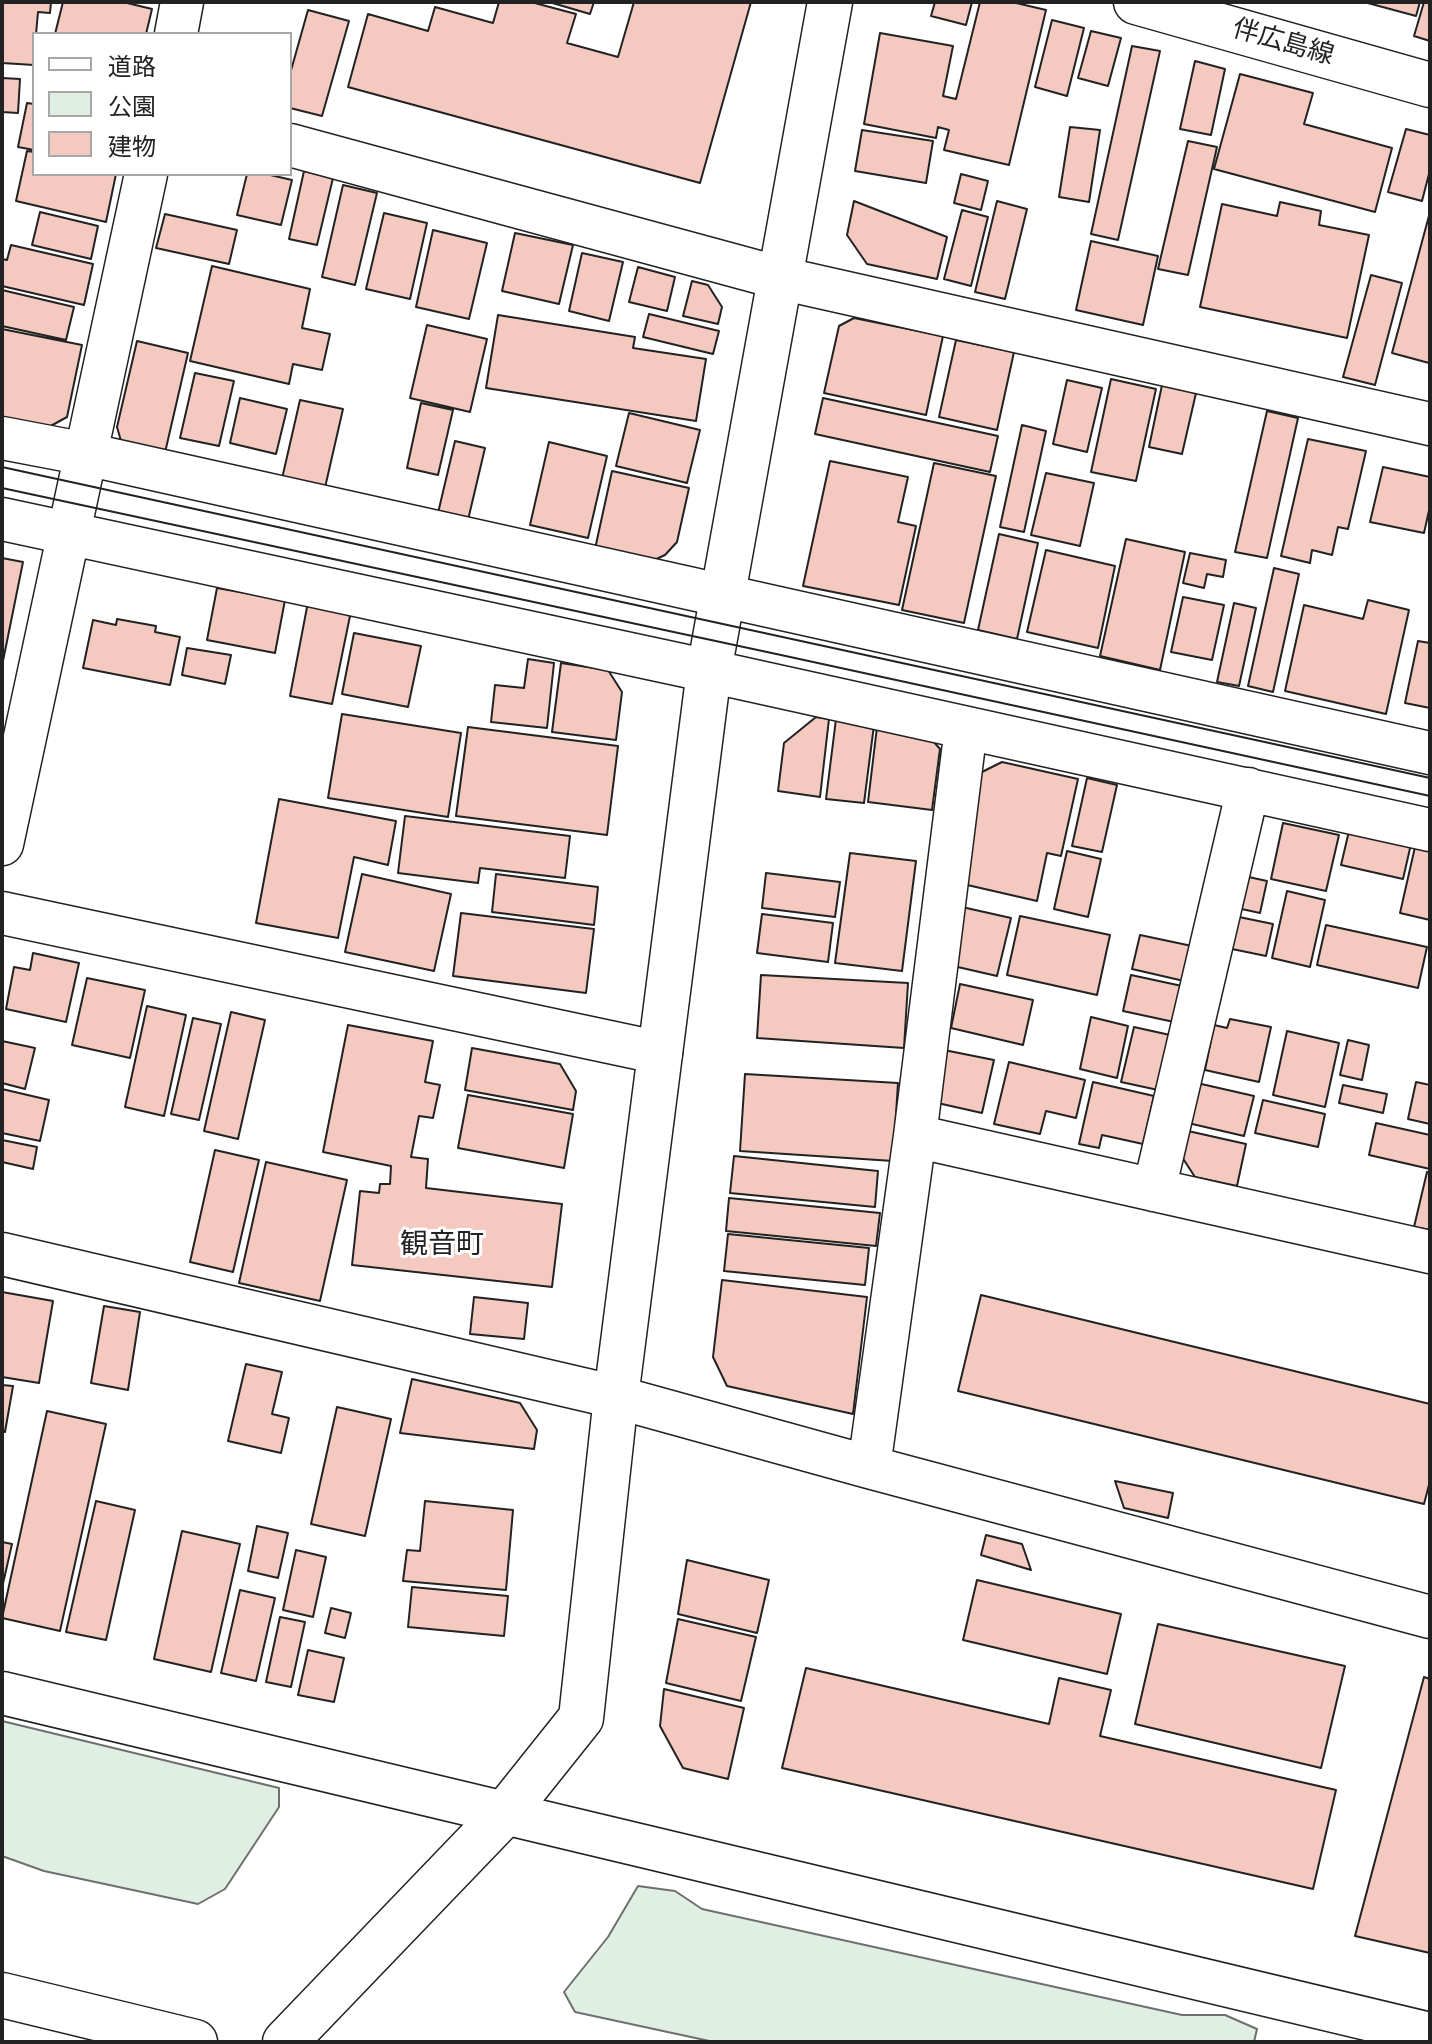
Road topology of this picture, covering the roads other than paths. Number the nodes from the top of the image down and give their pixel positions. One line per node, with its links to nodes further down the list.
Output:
1 (182, 2): 4 (street)
2 (830, 2): 8 (street)
3 (1136, 2): 5 (street, 伴広島線)
4 (176, 32)
5 (1430, 85)
6 (292, 146): 8 (street)
7 (146, 176): 11 (street)
8 (780, 278): 9 (street); 14 (street)
9 (1430, 424)
10 (2, 438): 11 (street)
11 (86, 454): 13 (street); 14 (street)
12 (2, 519): 13 (street)
13 (69, 534): 15 (street); 20 (street)
14 (723, 595): 15 (street); 17 (street)
15 (709, 671): 16 (street); 22 (street)
16 (966, 728): 18 (street); 23 (street)
17 (1430, 753)
18 (1248, 789): 19 (street); 24 (street)
19 (1430, 830)
20 (2, 844)
21 (2, 913): 22 (street)
22 (661, 1053): 27 (street)
23 (915, 1136): 24 (street); 28 (street)
24 (1154, 1190): 25 (street)
25 (1430, 1252)
26 (2, 1254): 27 (street)
27 (616, 1397): 28 (street); 31 (street)
28 (869, 1467): 29 (street)
29 (1430, 1617)
30 (2, 1693): 31 (street)
31 (506, 1812): 33 (street); 36 (street)
32 (2, 1995): 35 (street)
33 (1330, 2026): 34 (street)
34 (1430, 2034)
35 (195, 2042)
36 (285, 2042)

